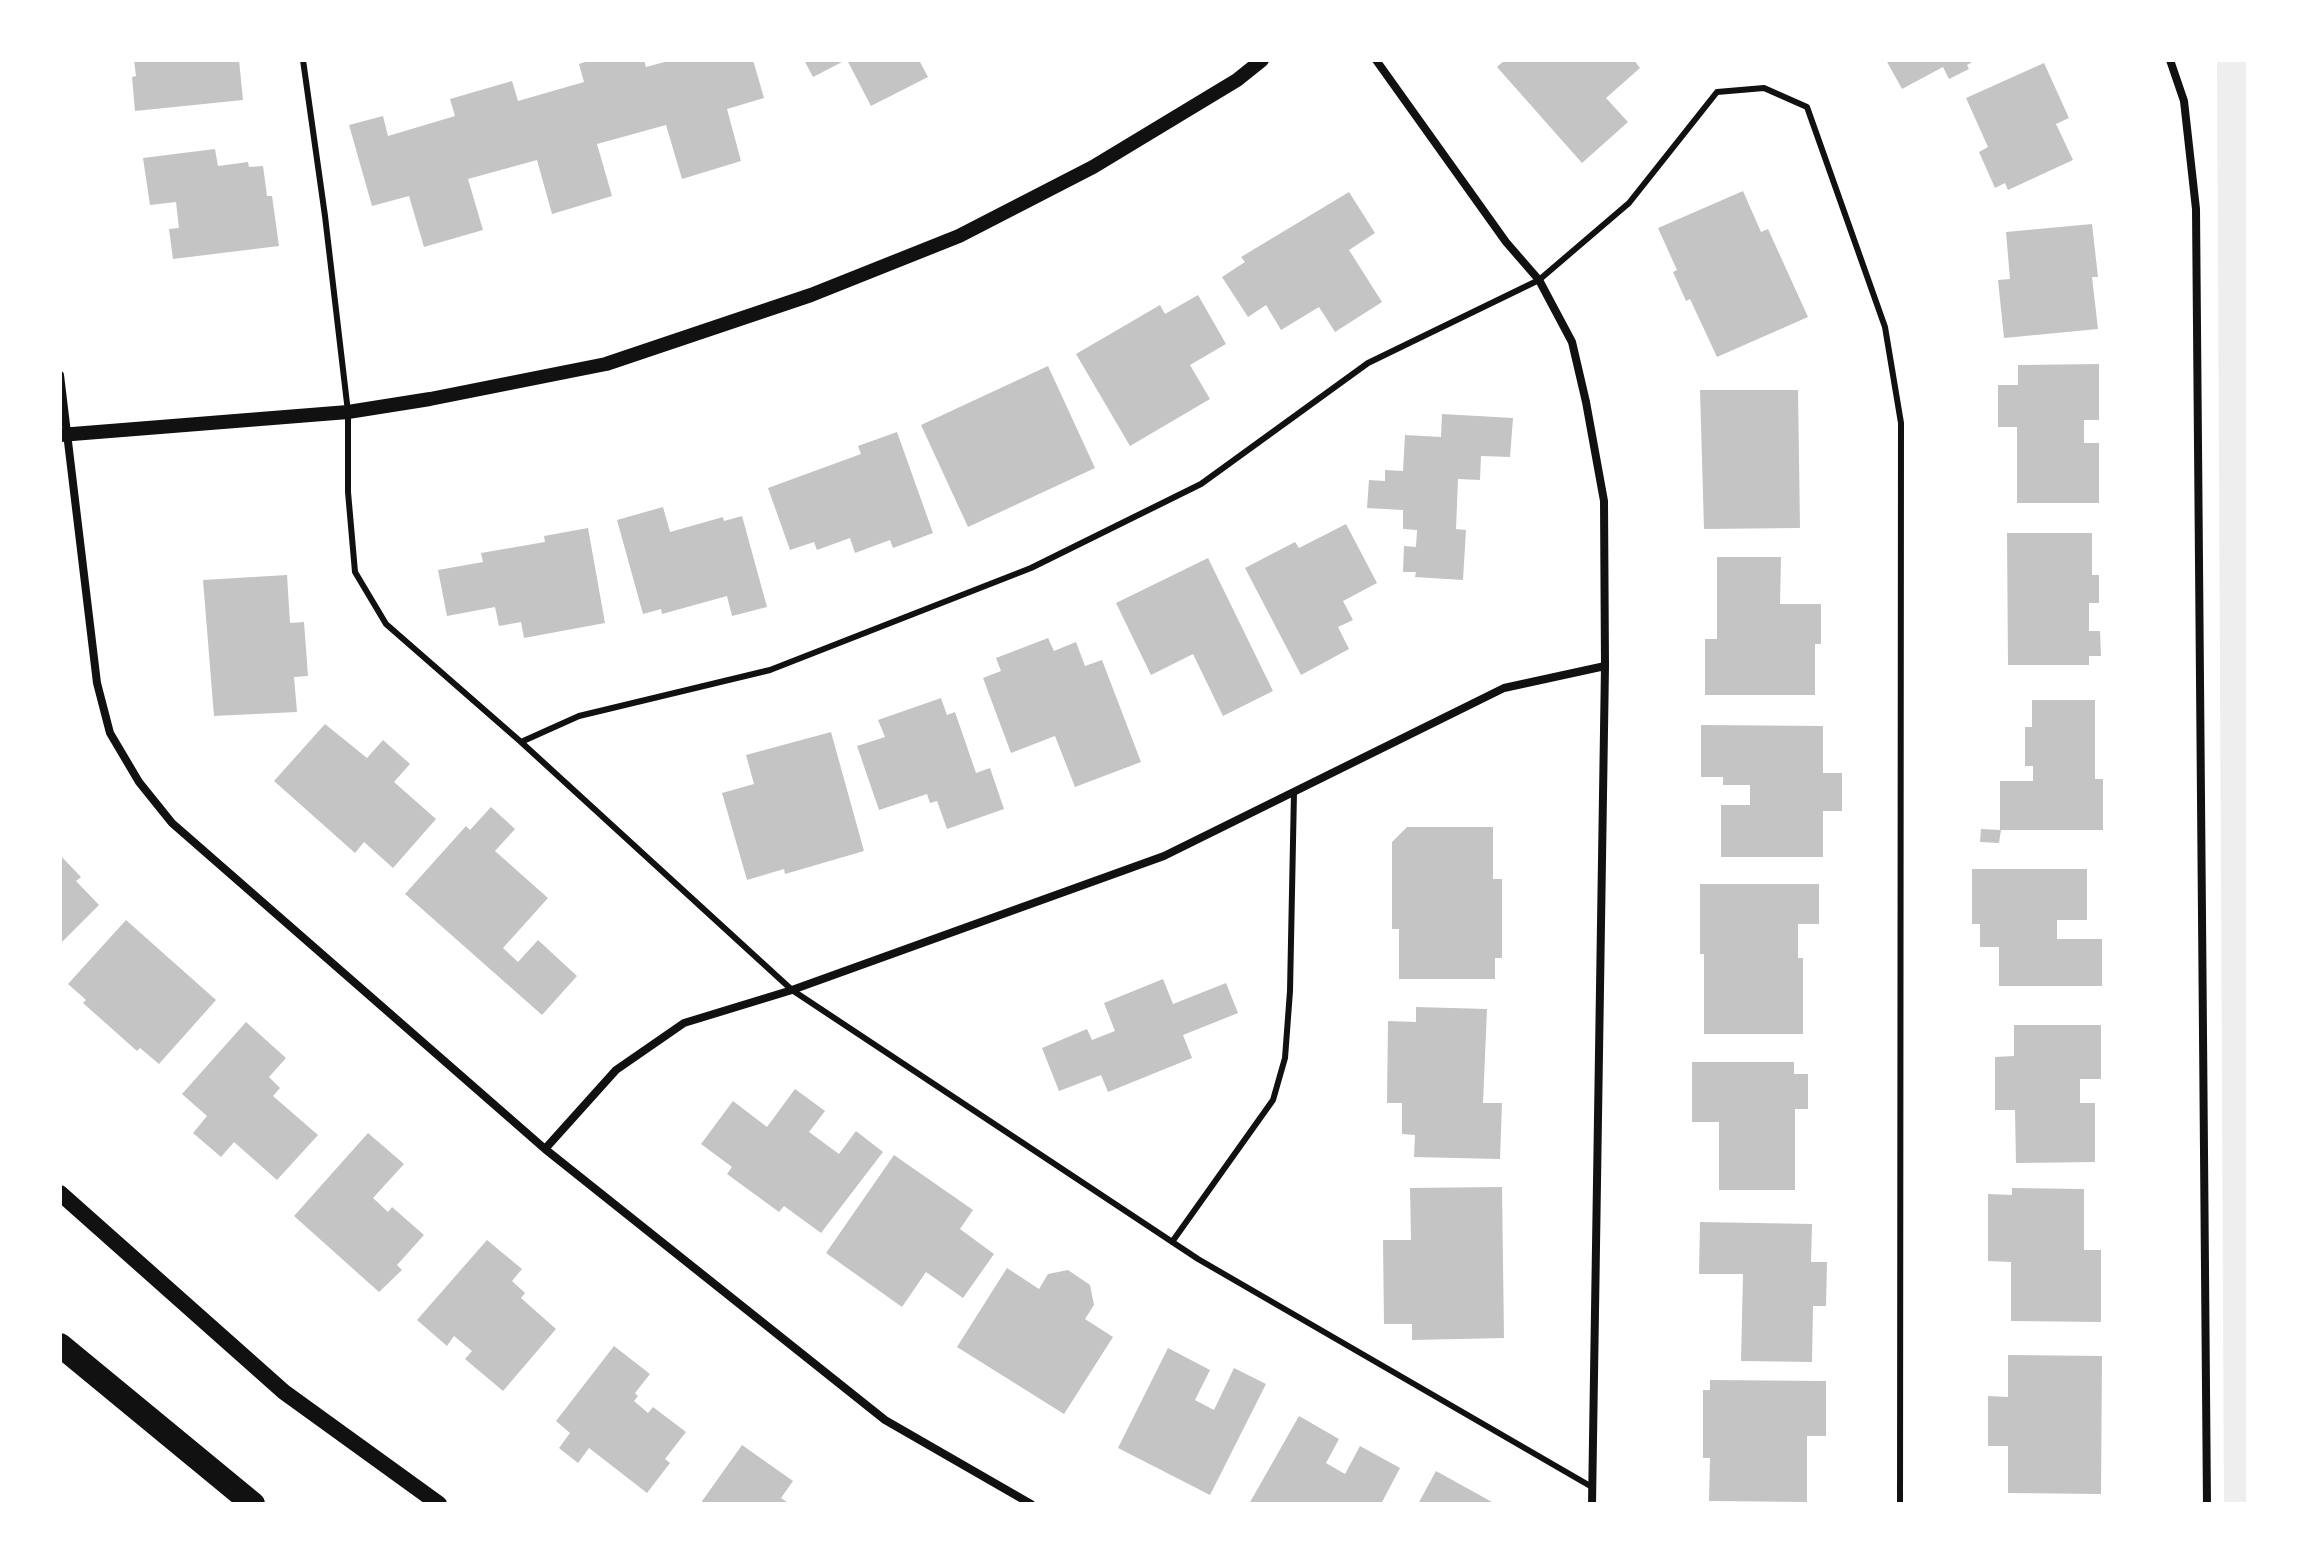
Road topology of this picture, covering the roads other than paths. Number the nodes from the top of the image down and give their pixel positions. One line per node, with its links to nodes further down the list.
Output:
1 (303, 60): 7 (lane)
2 (1262, 60): 7 (street)
3 (1376, 60): 5 (street)
4 (2170, 60): 23 (street)
5 (1539, 280): 9 (street); 10 (lane); 22 (lane)
6 (60, 375): 8 (street)
7 (348, 412): 8 (street); 10 (lane)
8 (63, 435): 13 (street)
9 (1605, 666): 11 (street); 17 (street)
10 (521, 742): 12 (lane)
11 (1294, 792): 12 (street); 15 (lane)
12 (792, 990): 13 (street); 15 (lane)
13 (545, 1149): 20 (street)
14 (60, 1193): 19 (main road)
15 (1172, 1242): 17 (lane)
16 (60, 1345): 18 (highway)
17 (1592, 1487): 21 (street)
18 (253, 1504)
19 (439, 1504)
20 (1031, 1504)
21 (1592, 1504)
22 (1900, 1504)
23 (2207, 1504)

